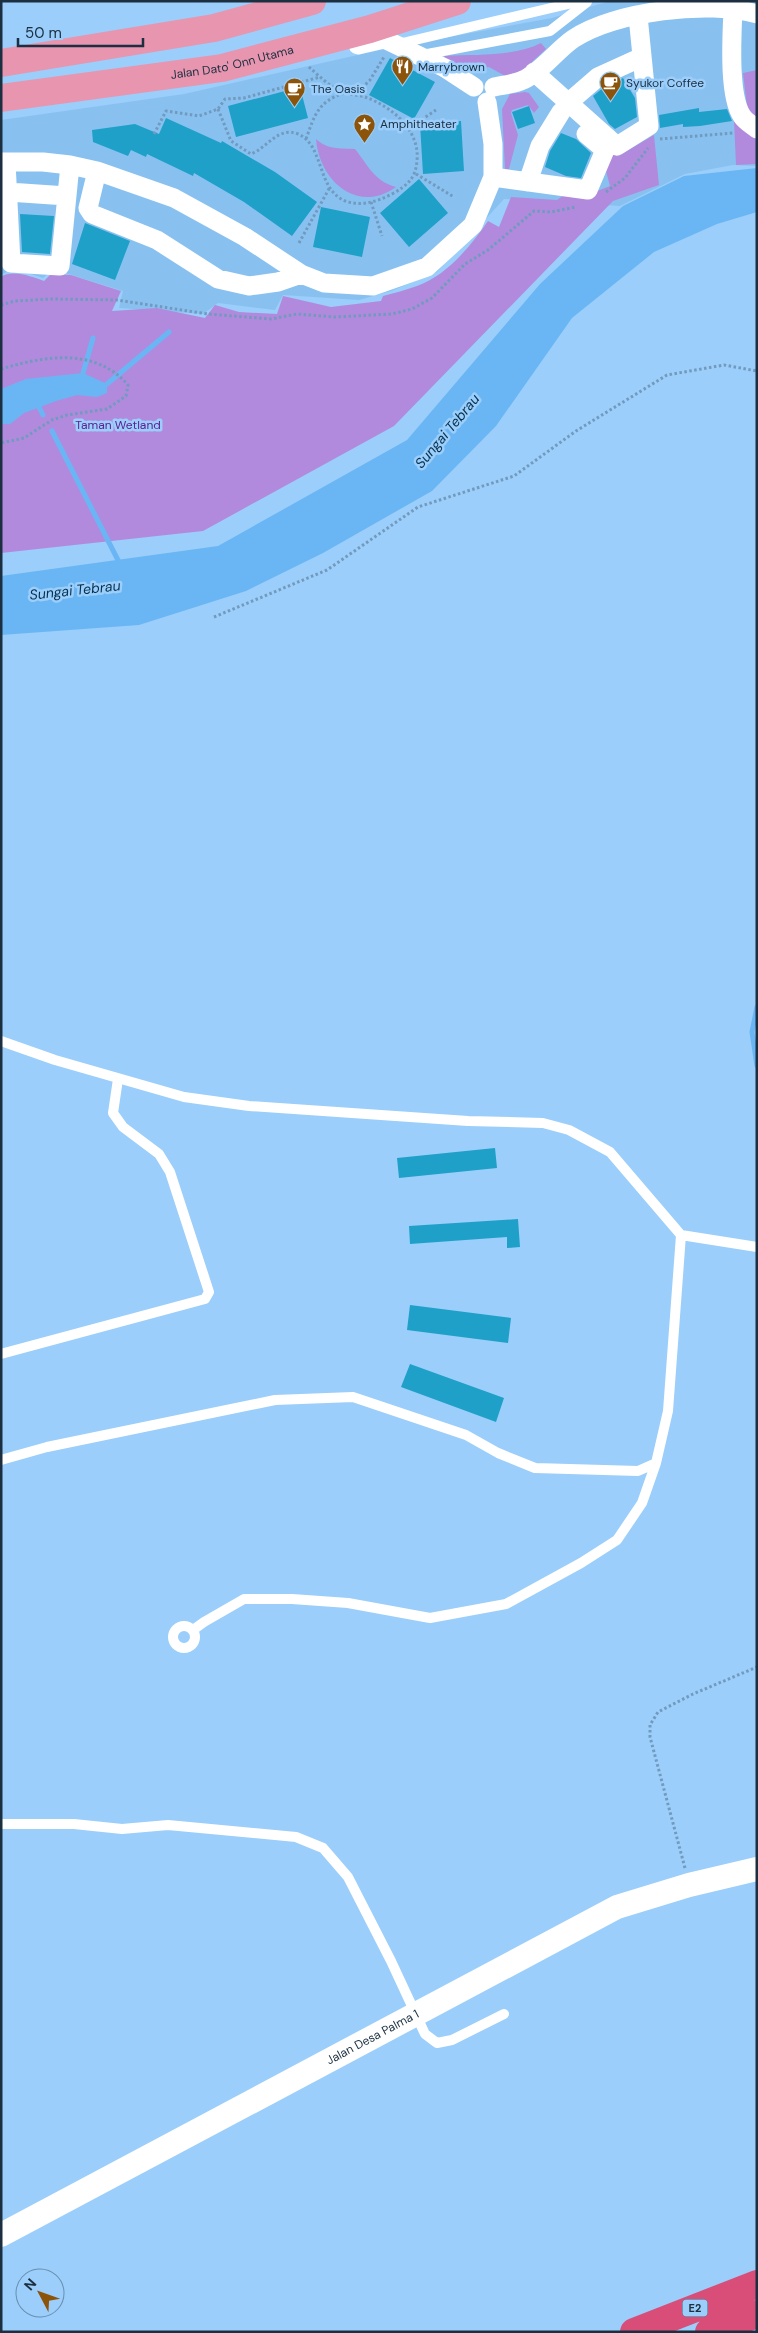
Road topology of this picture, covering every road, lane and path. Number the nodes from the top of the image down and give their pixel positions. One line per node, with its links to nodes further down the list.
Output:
1 (242, 1): 10 (main road)
2 (312, 1): 6 (main road)
3 (457, 1): 11 (main road, Jalan Dato' Onn Utama)
4 (581, 1): 12 (lane)
5 (588, 1): 13 (lane)
6 (276, 5): 10 (main road); 11 (main road)
7 (734, 5): 8 (street); 9 (street); 28 (street)
8 (757, 14)
9 (638, 16): 14 (street); 18 (street)
10 (214, 28): 16 (main road)
11 (341, 36): 15 (main road, Jalan Dato' Onn Utama)
12 (391, 50): 13 (street); 15 (street); 22 (path)
13 (420, 56): 21 (street)
14 (642, 57): 24 (street); 24 (street)
15 (257, 58): 23 (main road, Jalan Dato' Onn Utama)
16 (1, 63)
17 (309, 66): 19 (path)
18 (529, 76): 21 (street); 24 (street)
19 (321, 77): 20 (path); 25 (path)
20 (344, 93): 22 (path); 31 (path)
21 (490, 94): 37 (street)
22 (355, 95): 27 (path)
23 (1, 98)
24 (565, 107): 38 (street); 38 (street)
25 (218, 109): 30 (path); 31 (path)
26 (436, 110): 27 (path)
27 (409, 128): 36 (path)
28 (757, 129)
29 (735, 132): 32 (path)
30 (154, 134)
31 (306, 139): 39 (path)
32 (655, 140)
33 (4, 162): 34 (street); 40 (street)
34 (70, 165): 35 (street); 41 (street)
35 (98, 171): 46 (street); 46 (street)
36 (416, 174): 42 (path); 43 (path)
37 (493, 177): 38 (street); 46 (street)
38 (528, 182)
39 (330, 186): 43 (path); 45 (path)
40 (8, 192): 41 (street); 41 (street)
41 (67, 196)
42 (454, 197)
43 (371, 202): 44 (path)
44 (382, 236)
45 (299, 243)
46 (301, 274)
47 (1, 305): 48 (path)
48 (208, 314)
49 (1, 369): 51 (path)
50 (757, 371): 52 (path)
51 (1, 443)
52 (214, 617)
53 (1, 1041): 54 (lane)
54 (118, 1079): 55 (lane); 57 (lane)
55 (681, 1235): 56 (lane); 59 (lane)
56 (757, 1247)
57 (1, 1354)
58 (1, 1460): 59 (lane)
59 (656, 1463): 60 (lane)
60 (194, 1630)
61 (757, 1667): 64 (path)
62 (1, 1824): 66 (lane)
63 (757, 1869): 64 (street, Jalan Desa Palma 1)
64 (689, 1885): 66 (street, Jalan Desa Palma 1)
65 (504, 2014): 66 (lane)
66 (416, 2015): 67 (street, Jalan Desa Palma 1)
67 (1, 2235)
68 (757, 2284): 70 (highway, E2)
69 (757, 2314): 71 (highway, E2)
70 (634, 2332)
71 (709, 2332)

